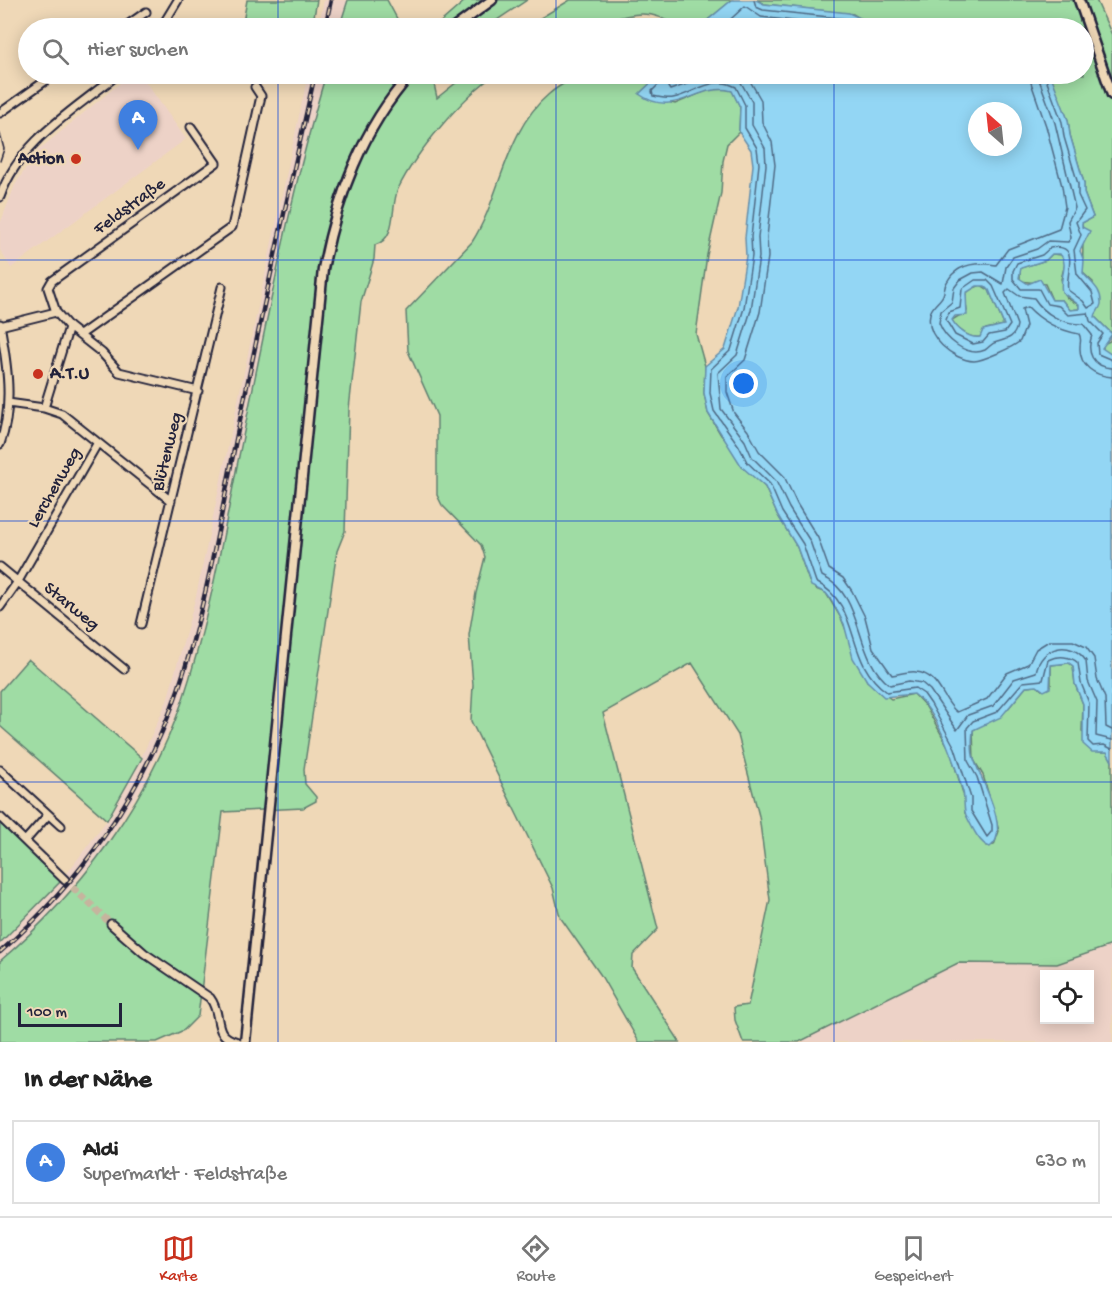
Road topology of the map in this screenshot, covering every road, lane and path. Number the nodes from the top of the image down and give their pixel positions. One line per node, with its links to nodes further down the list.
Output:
1 (177, 0): 6 (street)
2 (492, 0): 7 (main road)
3 (1079, 0): 8 (main road)
4 (146, 12): 5 (street)
5 (137, 18)
6 (167, 18)
7 (468, 18)
8 (1085, 18)
9 (1094, 43): 14 (main road)
10 (41, 84): 15 (street)
11 (106, 84): 17 (street)
12 (403, 84): 43 (main road)
13 (255, 87): 22 (street)
14 (1112, 95)
15 (0, 112)
16 (191, 127): 19 (street, Feldstraße)
17 (1, 193)
18 (222, 287): 24 (street, Blütenweg)
19 (56, 312): 20 (street); 21 (street, Feldstraße)
20 (0, 325): 23 (street)
21 (69, 327): 22 (street, Feldstraße); 26 (street)
22 (80, 334): 24 (street, Feldstraße)
23 (2, 349): 25 (street)
24 (198, 392): 29 (street, Blütenweg)
25 (8, 403): 26 (street); 27 (street)
26 (44, 408): 28 (street)
27 (0, 444)
28 (97, 444): 29 (street); 31 (street, Lerchenweg)
29 (171, 501): 33 (street, Blütenweg)
30 (0, 567): 31 (street, Starweg)
31 (17, 583): 32 (street, Lerchenweg); 34 (street, Starweg)
32 (0, 607)
33 (141, 624)
34 (124, 669)
35 (0, 770): 36 (street)
36 (48, 815): 38 (street); 39 (street)
37 (0, 818): 39 (street)
38 (61, 826)
39 (25, 841): 40 (street)
40 (65, 880)
41 (111, 924): 42 (street)
42 (238, 1042)
43 (245, 1042)

